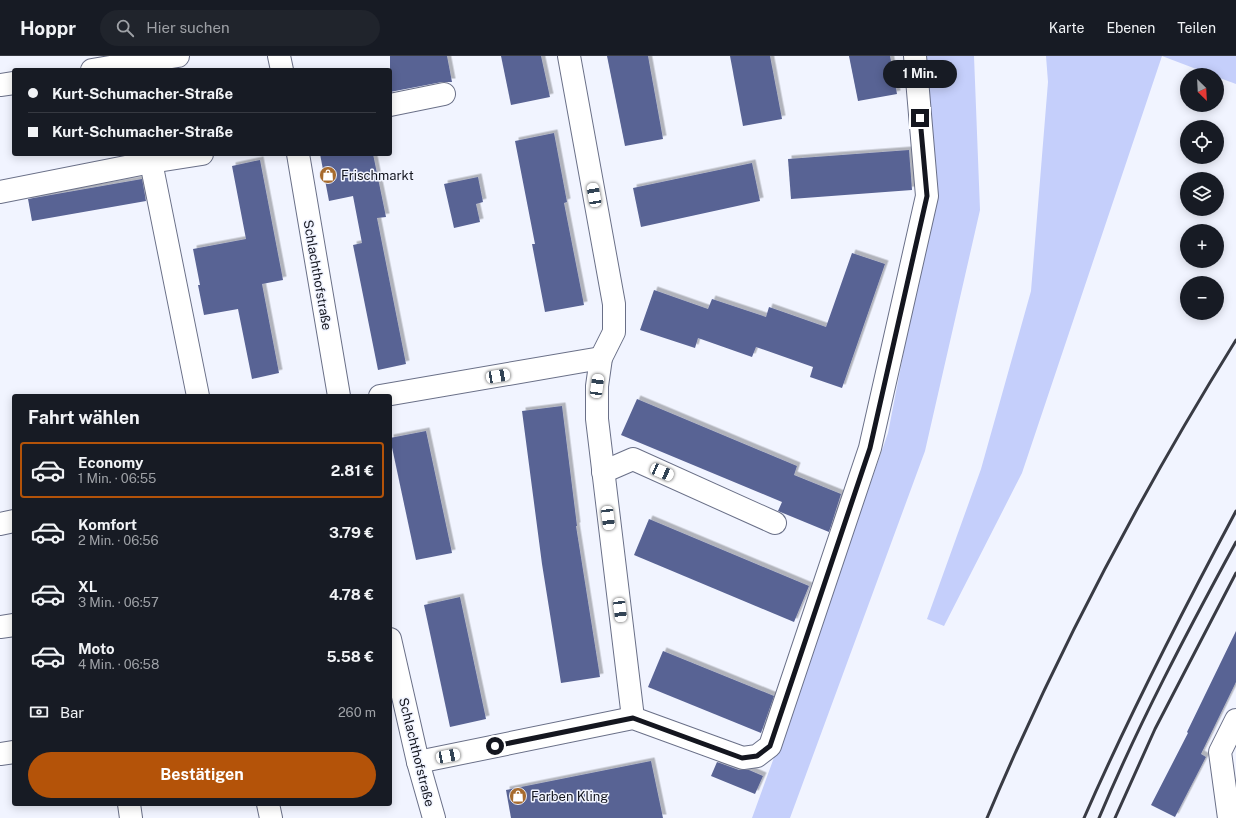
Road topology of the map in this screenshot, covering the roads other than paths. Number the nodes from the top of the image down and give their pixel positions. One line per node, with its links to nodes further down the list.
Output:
1 (178, 56): 5 (street)
2 (279, 56): 6 (street)
3 (569, 56): 15 (street)
4 (915, 56): 27 (street)
5 (104, 68)
6 (282, 68)
7 (12, 83): 8 (street)
8 (0, 85)
9 (444, 94): 10 (street)
10 (392, 105)
11 (189, 156): 13 (street)
12 (298, 156): 17 (street, Schlachthofstraße)
13 (151, 162): 14 (street); 16 (street)
14 (0, 192)
15 (602, 358): 18 (street); 19 (street)
16 (198, 394)
17 (339, 394)
18 (392, 394)
19 (603, 472): 21 (street); 27 (street)
20 (12, 521): 22 (street)
21 (775, 523)
22 (0, 524)
23 (12, 625): 24 (street)
24 (0, 628)
25 (392, 659): 26 (street, Schlachthofstraße)
26 (394, 679): 31 (street, Schlachthofstraße)
27 (633, 718): 31 (street)
28 (1236, 720): 37 (street)
29 (12, 752): 30 (street)
30 (0, 754)
31 (418, 762): 36 (street, Schlachthofstraße)
32 (128, 806): 34 (street)
33 (268, 806): 35 (street)
34 (131, 818)
35 (271, 818)
36 (434, 818)
37 (1229, 818)

